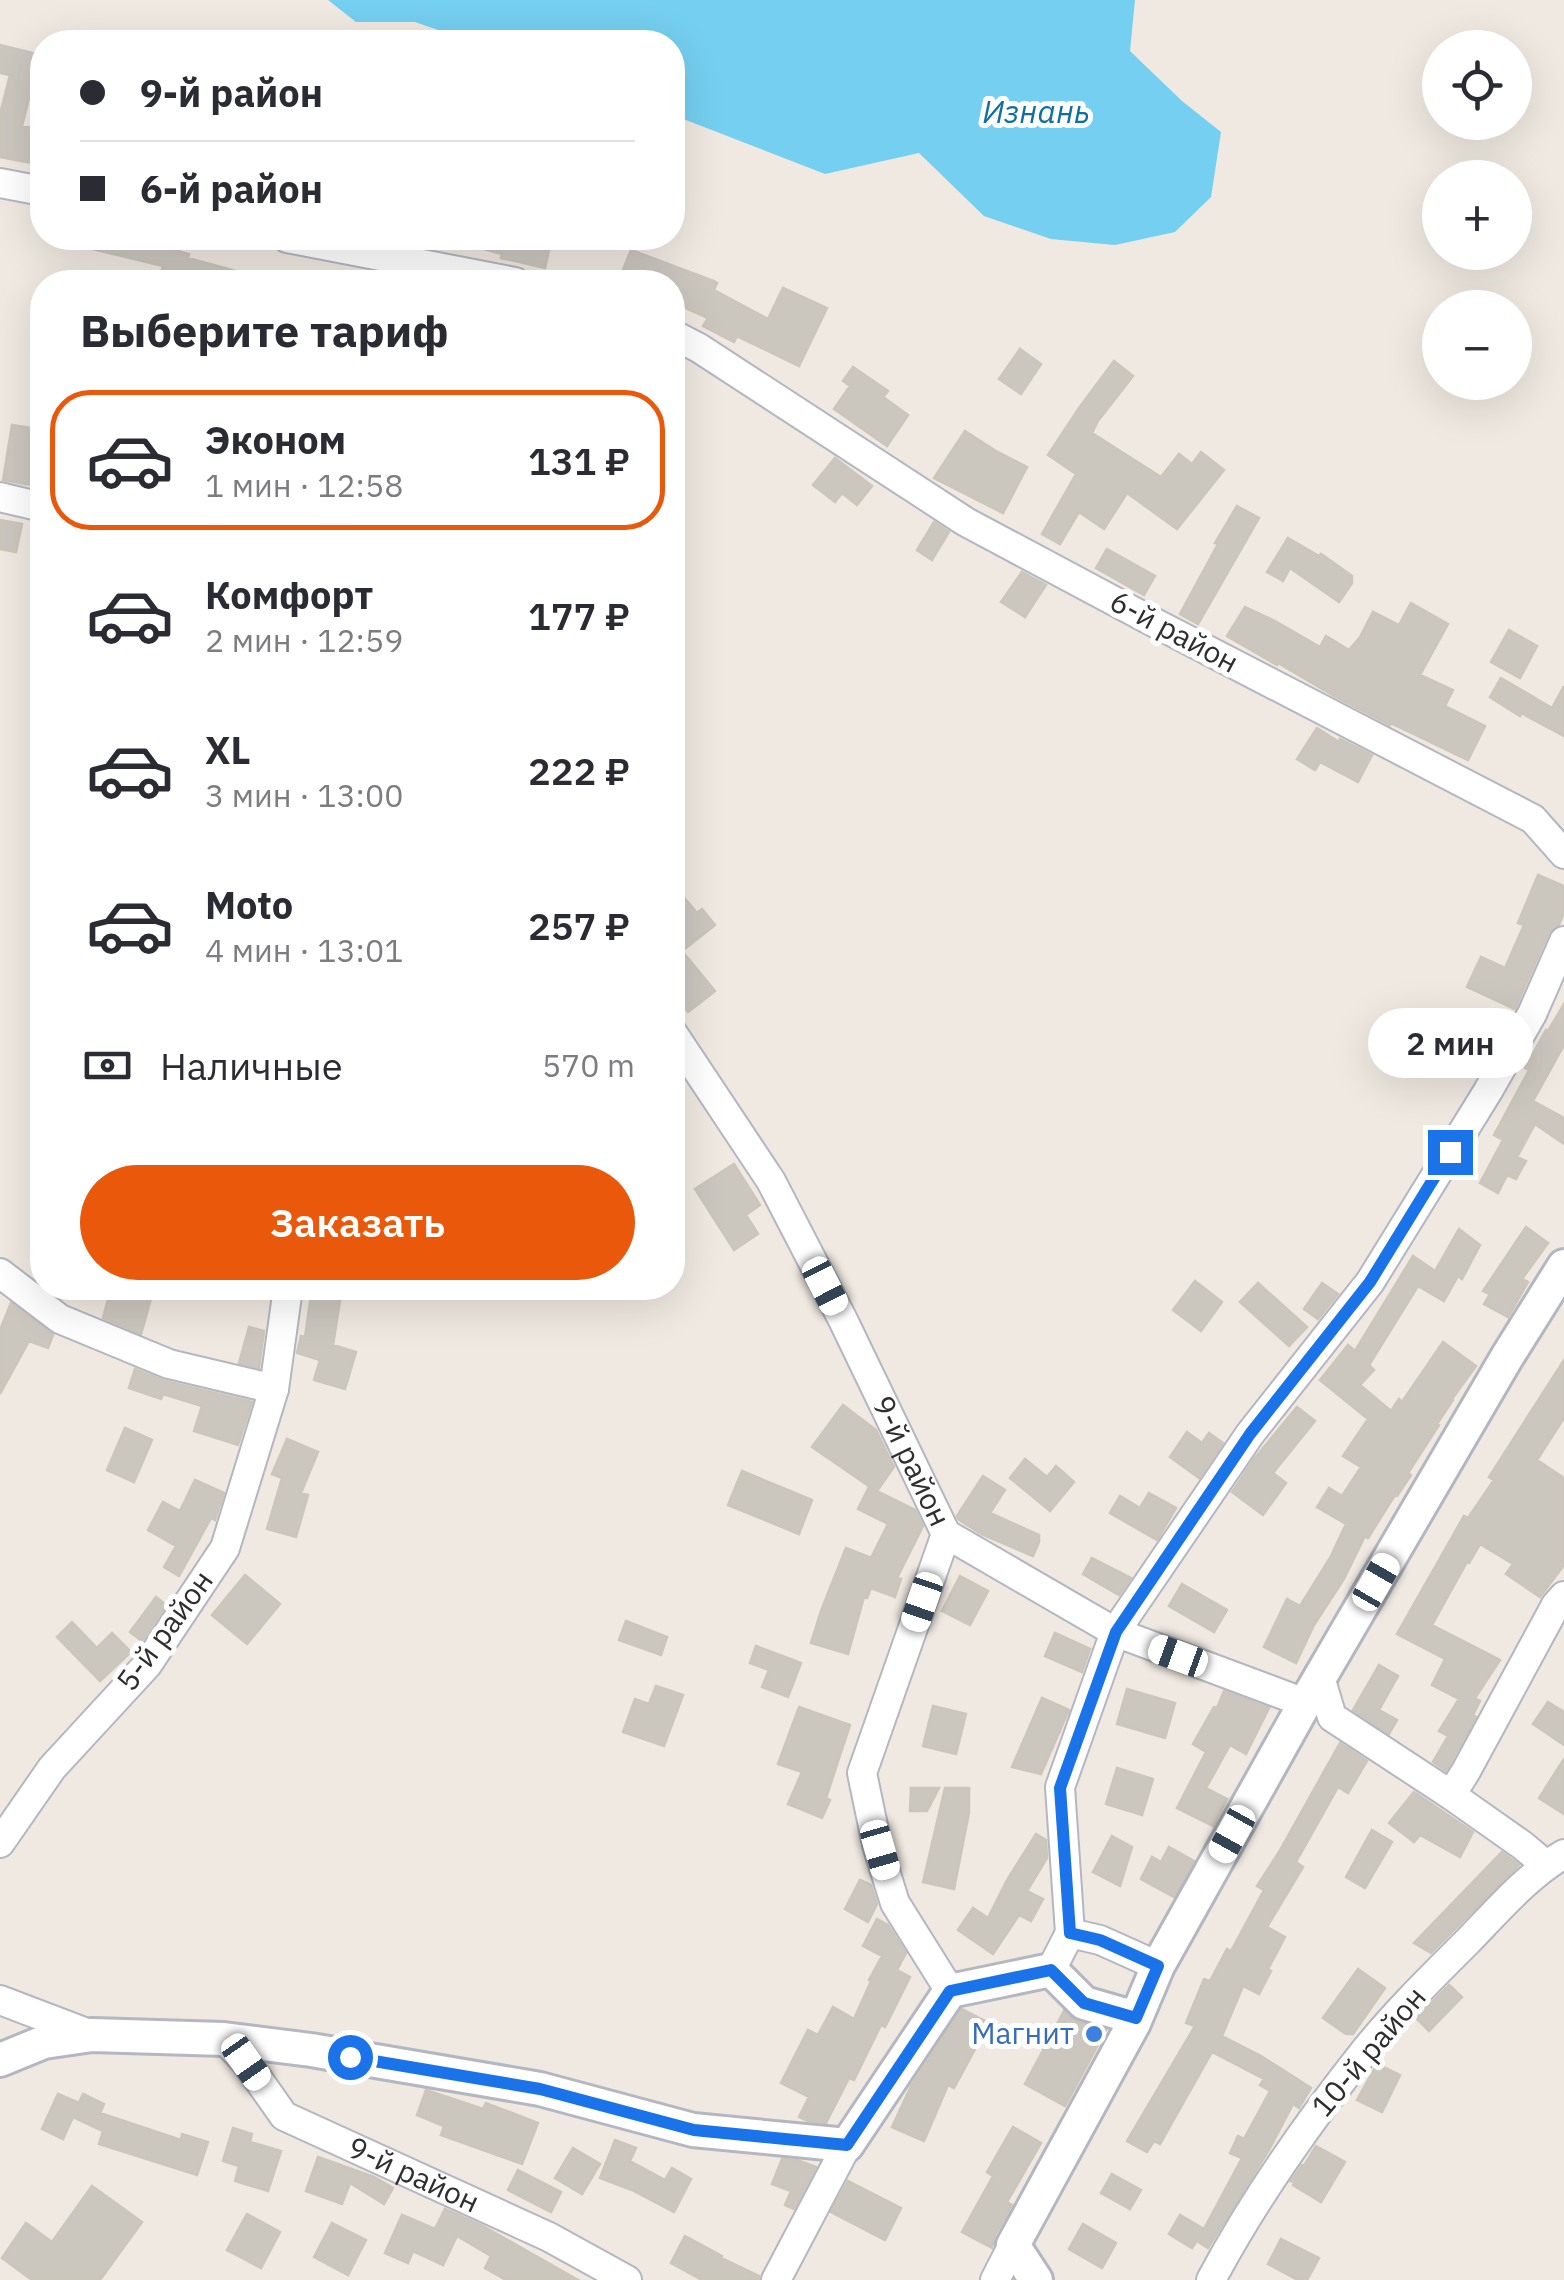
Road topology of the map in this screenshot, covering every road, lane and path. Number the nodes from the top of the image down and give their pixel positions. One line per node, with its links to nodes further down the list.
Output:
1 (0, 182): 2 (street)
2 (30, 188)
3 (338, 250): 4 (street)
4 (423, 270)
5 (685, 341): 8 (street, 6-й район)
6 (0, 496): 7 (street)
7 (30, 504)
8 (1564, 854)
9 (1564, 942): 19 (street)
10 (685, 1052): 17 (street, 9-й район)
11 (1564, 1266): 20 (street)
12 (0, 1274): 13 (street)
13 (30, 1297)
14 (34, 1300): 16 (street)
15 (286, 1300): 16 (street, 5-й район)
16 (274, 1388): 22 (street, 5-й район)
17 (946, 1534): 19 (street); 27 (street, 9-й район)
18 (1564, 1596): 21 (street)
19 (1116, 1632): 20 (street); 24 (street)
20 (1312, 1690): 21 (street); 25 (street)
21 (1451, 1795): 23 (street)
22 (0, 1843)
23 (1555, 1860): 39 (street, 10-й район)
24 (1070, 1933): 25 (street); 26 (street)
25 (1158, 1966): 29 (street)
26 (1051, 1970): 27 (street); 29 (street)
27 (950, 1991): 33 (street)
28 (0, 2000): 30 (street)
29 (1136, 2018): 34 (street)
30 (92, 2035): 31 (street); 32 (street)
31 (224, 2039): 33 (street); 35 (street, 9-й район)
32 (0, 2060)
33 (847, 2145): 36 (street)
34 (1012, 2244): 37 (street); 38 (street)
35 (627, 2280)
36 (776, 2280)
37 (995, 2280)
38 (1036, 2280)
39 (1211, 2280)

